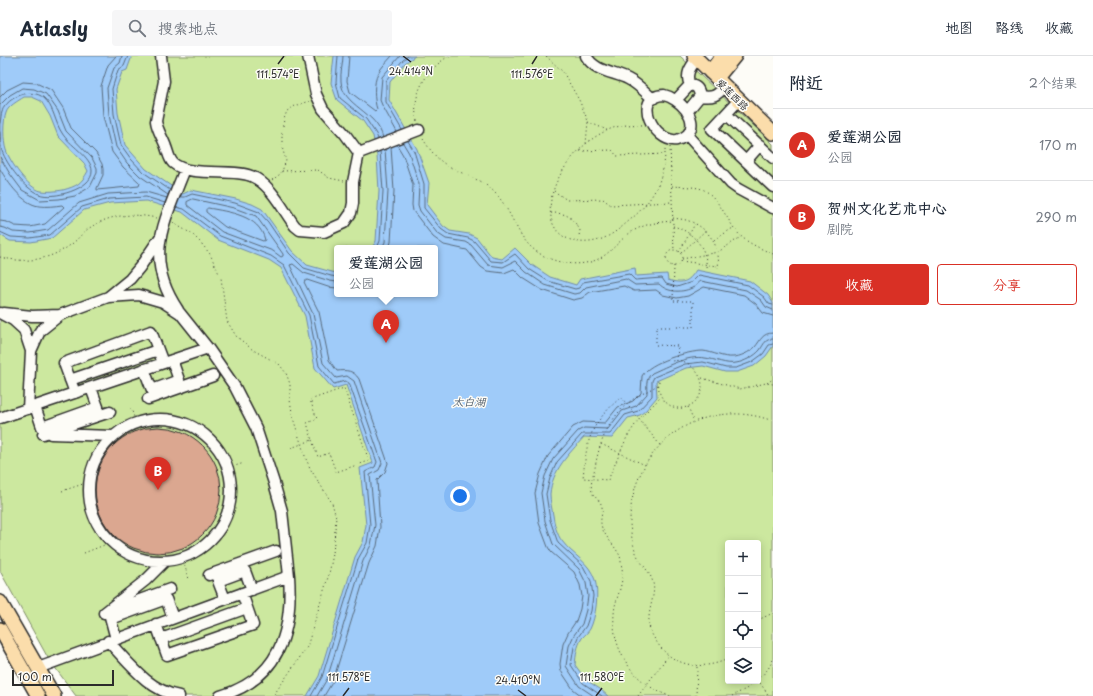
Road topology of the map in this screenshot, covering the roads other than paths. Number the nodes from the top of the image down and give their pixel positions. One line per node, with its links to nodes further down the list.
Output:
1 (162, 56): 22 (street)
2 (308, 56): 19 (street)
3 (586, 56): 9 (street)
4 (735, 56): 6 (main road)
5 (699, 57): 6 (main road, 爱莲西路); 7 (street)
6 (719, 72): 8 (street); 11 (main road, 爱莲西路); 14 (main road, 爱莲西路)
7 (690, 85): 8 (street); 10 (street)
8 (700, 96): 12 (street)
9 (652, 99): 10 (street); 17 (street)
10 (676, 100): 12 (street)
11 (739, 100): 13 (street); 16 (main road, 爱莲西路)
12 (687, 112): 17 (street)
13 (726, 114): 18 (street); 21 (street)
14 (773, 121)
15 (419, 130): 19 (street)
16 (773, 133)
17 (687, 135): 24 (street)
18 (760, 145): 20 (street); 21 (street)
19 (359, 154): 22 (street)
20 (773, 158)
21 (746, 161): 23 (street)
22 (185, 169): 25 (street)
23 (773, 187)
24 (773, 208)
25 (161, 236): 26 (street); 27 (street)
26 (143, 264): 27 (street); 28 (street)
27 (159, 266): 29 (street)
28 (129, 279): 30 (street); 31 (street)
29 (165, 287): 32 (street); 34 (street)
30 (134, 295): 31 (street); 32 (street)
31 (108, 297): 35 (street)
32 (154, 298): 34 (street)
33 (0, 312): 36 (street); 37 (street)
34 (180, 313): 39 (street)
35 (60, 315): 36 (street); 38 (street)
36 (32, 316): 37 (street); 38 (street)
37 (24, 330): 38 (street); 41 (street)
38 (40, 330): 41 (street)
39 (208, 348): 42 (street); 59 (street)
40 (158, 350): 42 (street); 43 (street); 47 (street)
41 (31, 351): 51 (street)
42 (167, 362): 44 (street); 44 (street)
43 (113, 365): 46 (street); 47 (street)
44 (144, 369): 46 (street)
45 (213, 376): 50 (street)
46 (118, 378): 48 (street)
47 (70, 380): 49 (street)
48 (91, 388): 49 (street); 54 (street)
49 (75, 393): 51 (street)
50 (148, 399)
51 (31, 407): 53 (street); 54 (street)
52 (110, 412): 54 (street)
53 (0, 418)
54 (44, 430): 55 (street)
55 (113, 436): 57 (street); 57 (street)
56 (276, 551): 58 (street)
57 (164, 562): 66 (street)
58 (209, 575)
59 (289, 576): 61 (street); 79 (street)
60 (170, 589): 66 (street)
61 (247, 591): 62 (street); 62 (street); 65 (street)
62 (224, 599): 64 (street)
63 (0, 602): 74 (main road)
64 (198, 608): 67 (street); 69 (street)
65 (247, 608): 69 (street); 71 (street)
66 (110, 615): 67 (street); 72 (street)
67 (173, 618): 68 (street)
68 (156, 624): 71 (street); 72 (street)
69 (204, 624): 71 (street)
70 (0, 629): 73 (main road)
71 (161, 639)
72 (112, 640): 74 (street); 78 (street)
73 (18, 660): 75 (main road); 76 (main road)
74 (38, 668): 77 (main road)
75 (28, 696)
76 (38, 696)
77 (54, 696)
78 (179, 696)
79 (220, 696)

